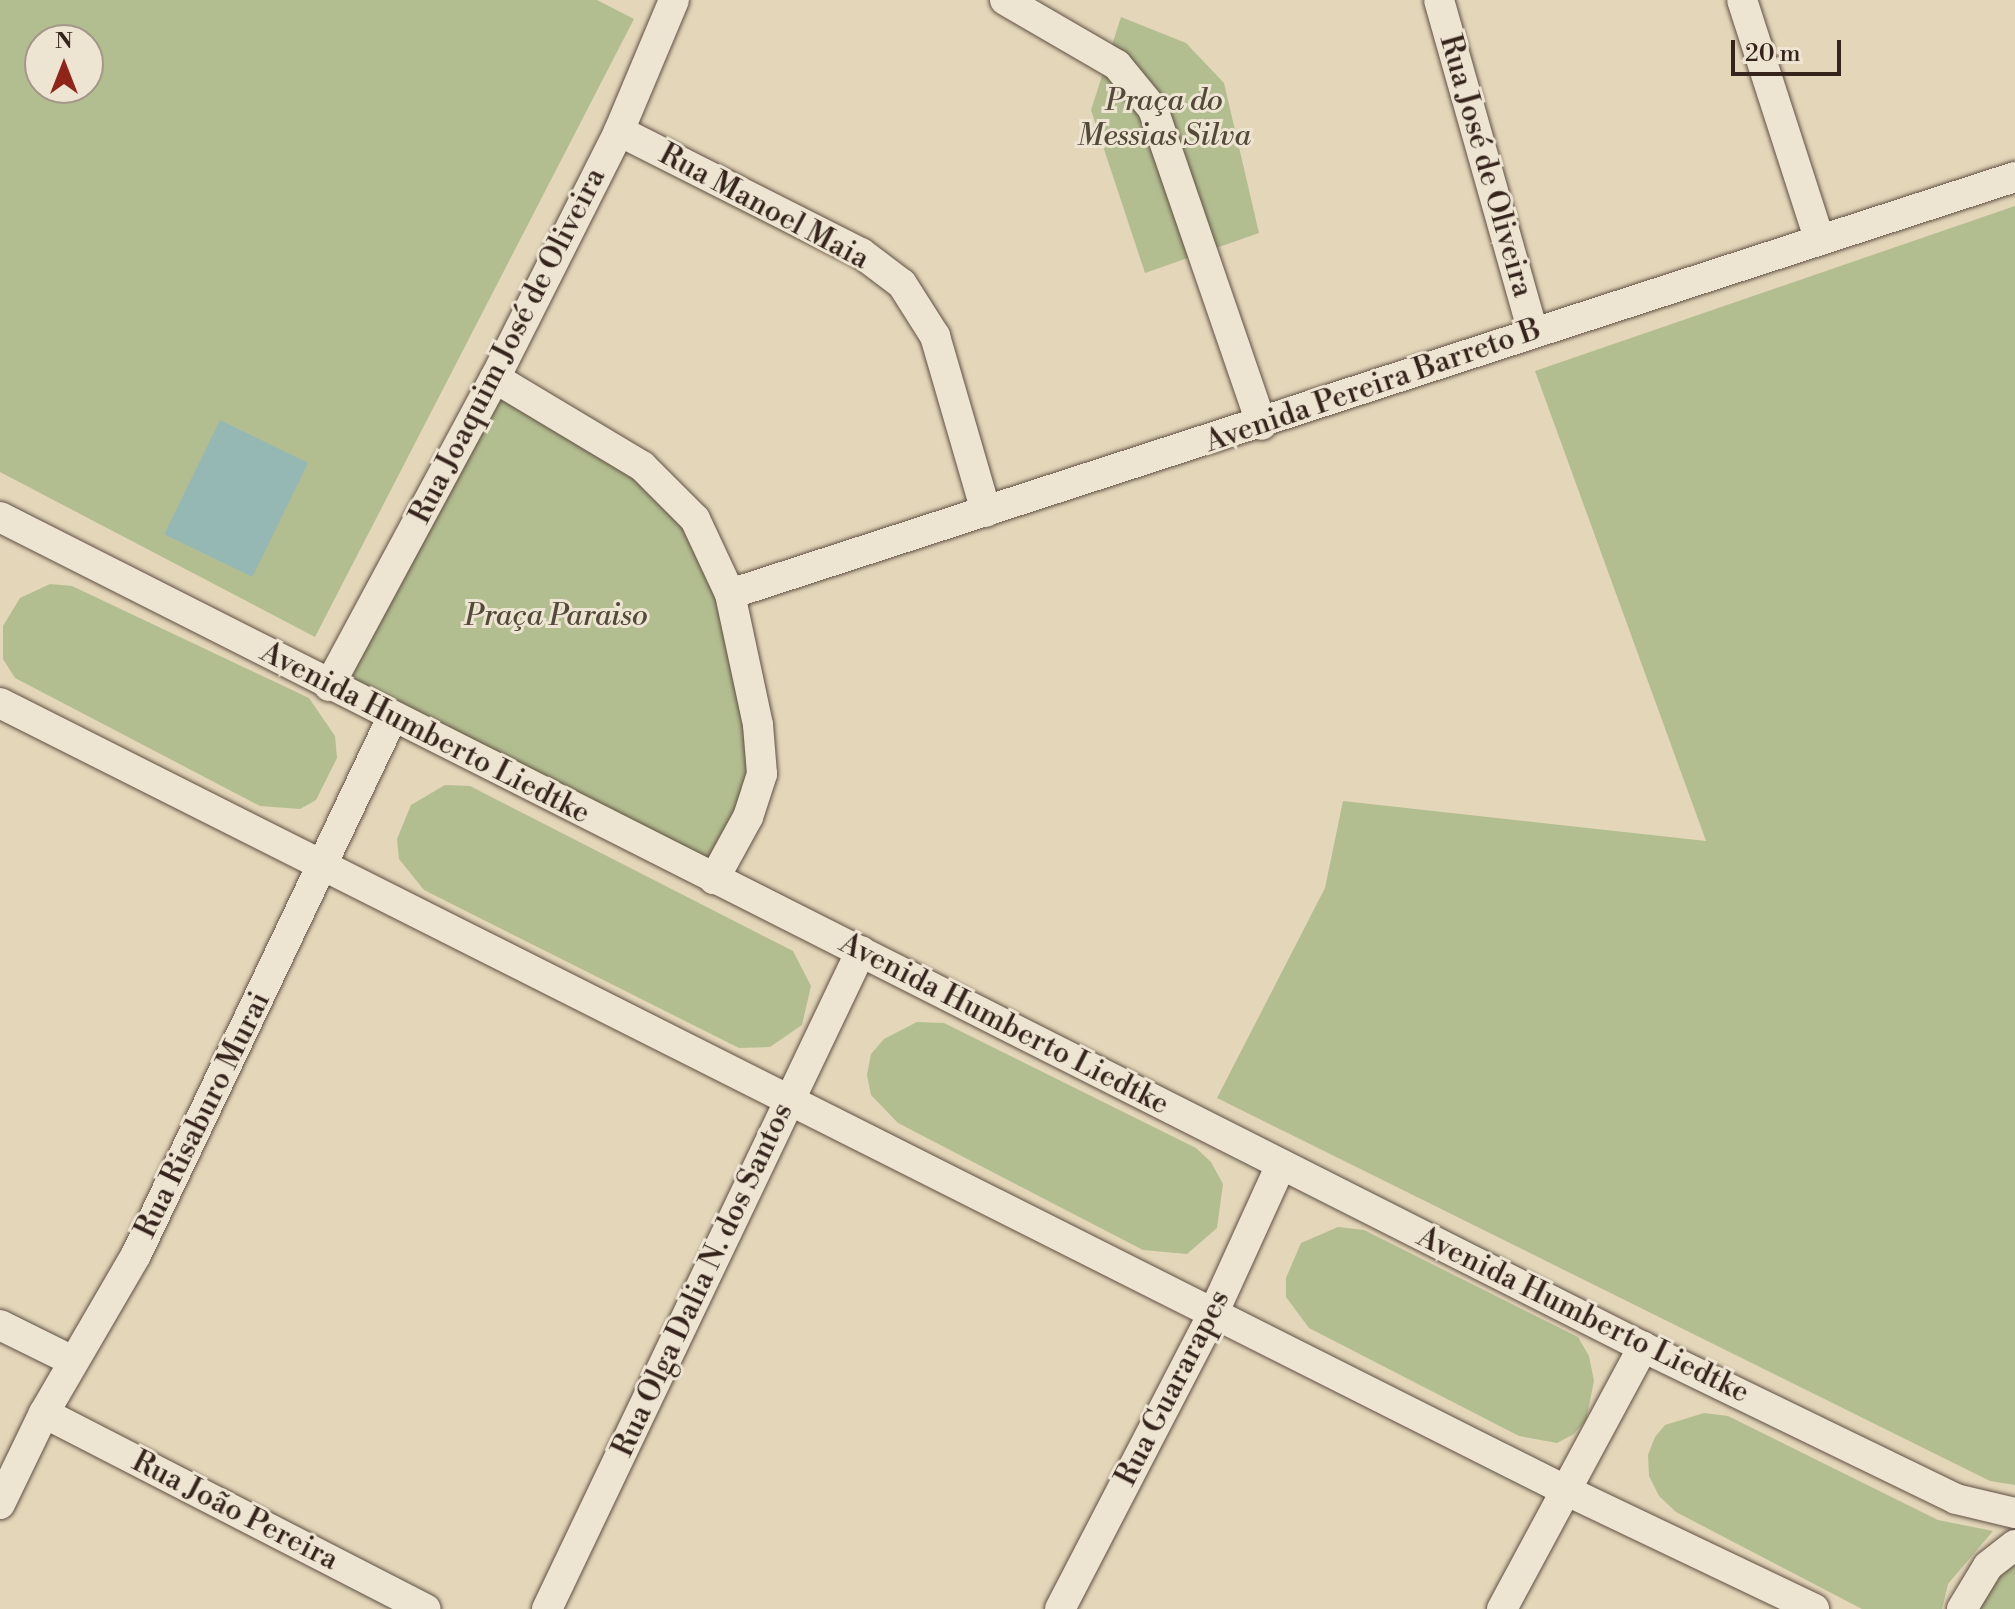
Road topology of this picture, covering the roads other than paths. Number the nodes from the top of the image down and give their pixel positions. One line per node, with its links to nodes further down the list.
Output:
1 (1005, 0): 10 (street)
2 (1439, 0): 8 (street, Rua José de Oliveira)
3 (1742, 0): 7 (street)
4 (671, 1): 5 (street, Rua Joaquim José de Oliveira)
5 (619, 131): 9 (street, Rua Joaquim José de Oliveira); 11 (street, Rua Manoel Maia)
6 (2015, 177): 7 (street, Avenida Pereira Barreto B)
7 (1819, 238): 8 (street, Avenida Pereira Barreto B)
8 (1533, 332): 10 (street, Avenida Pereira Barreto B)
9 (495, 378): 13 (street); 14 (street, Rua Joaquim José de Oliveira)
10 (1262, 425): 11 (street, Avenida Pereira Barreto B)
11 (986, 512): 13 (street, Avenida Pereira Barreto B)
12 (0, 517): 14 (street, Avenida Humberto Liedtke)
13 (730, 594): 18 (street)
14 (329, 686): 16 (street, Avenida Humberto Liedtke)
15 (0, 703): 17 (street)
16 (392, 718): 17 (street, Rua Risaburo Murai); 18 (street, Avenida Humberto Liedtke)
17 (322, 867): 20 (street); 25 (street, Rua Risaburo Murai)
18 (714, 879): 19 (street, Avenida Humberto Liedtke)
19 (861, 951): 20 (street, Rua Olga Dalia N. dos Santos); 21 (street, Avenida Humberto Liedtke)
20 (789, 1099): 22 (street); 31 (street, Rua Olga Dalia N. dos Santos)
21 (1281, 1165): 22 (street, Rua Guararapes); 24 (street, Avenida Humberto Liedtke)
22 (1213, 1314): 27 (street); 33 (street, Rua Guararapes)
23 (0, 1325): 25 (street)
24 (1643, 1347): 27 (street); 29 (street, Avenida Humberto Liedtke)
25 (73, 1361): 26 (street, Rua Risaburo Murai)
26 (44, 1413): 28 (street, Rua Risaburo Murai); 32 (street, Rua João Pereira)
27 (1565, 1490): 34 (street); 35 (street)
28 (0, 1504)
29 (2015, 1513)
30 (2015, 1545): 36 (street)
31 (555, 1606)
32 (426, 1609)
33 (1060, 1609)
34 (1502, 1609)
35 (1814, 1609)
36 (1962, 1609)

